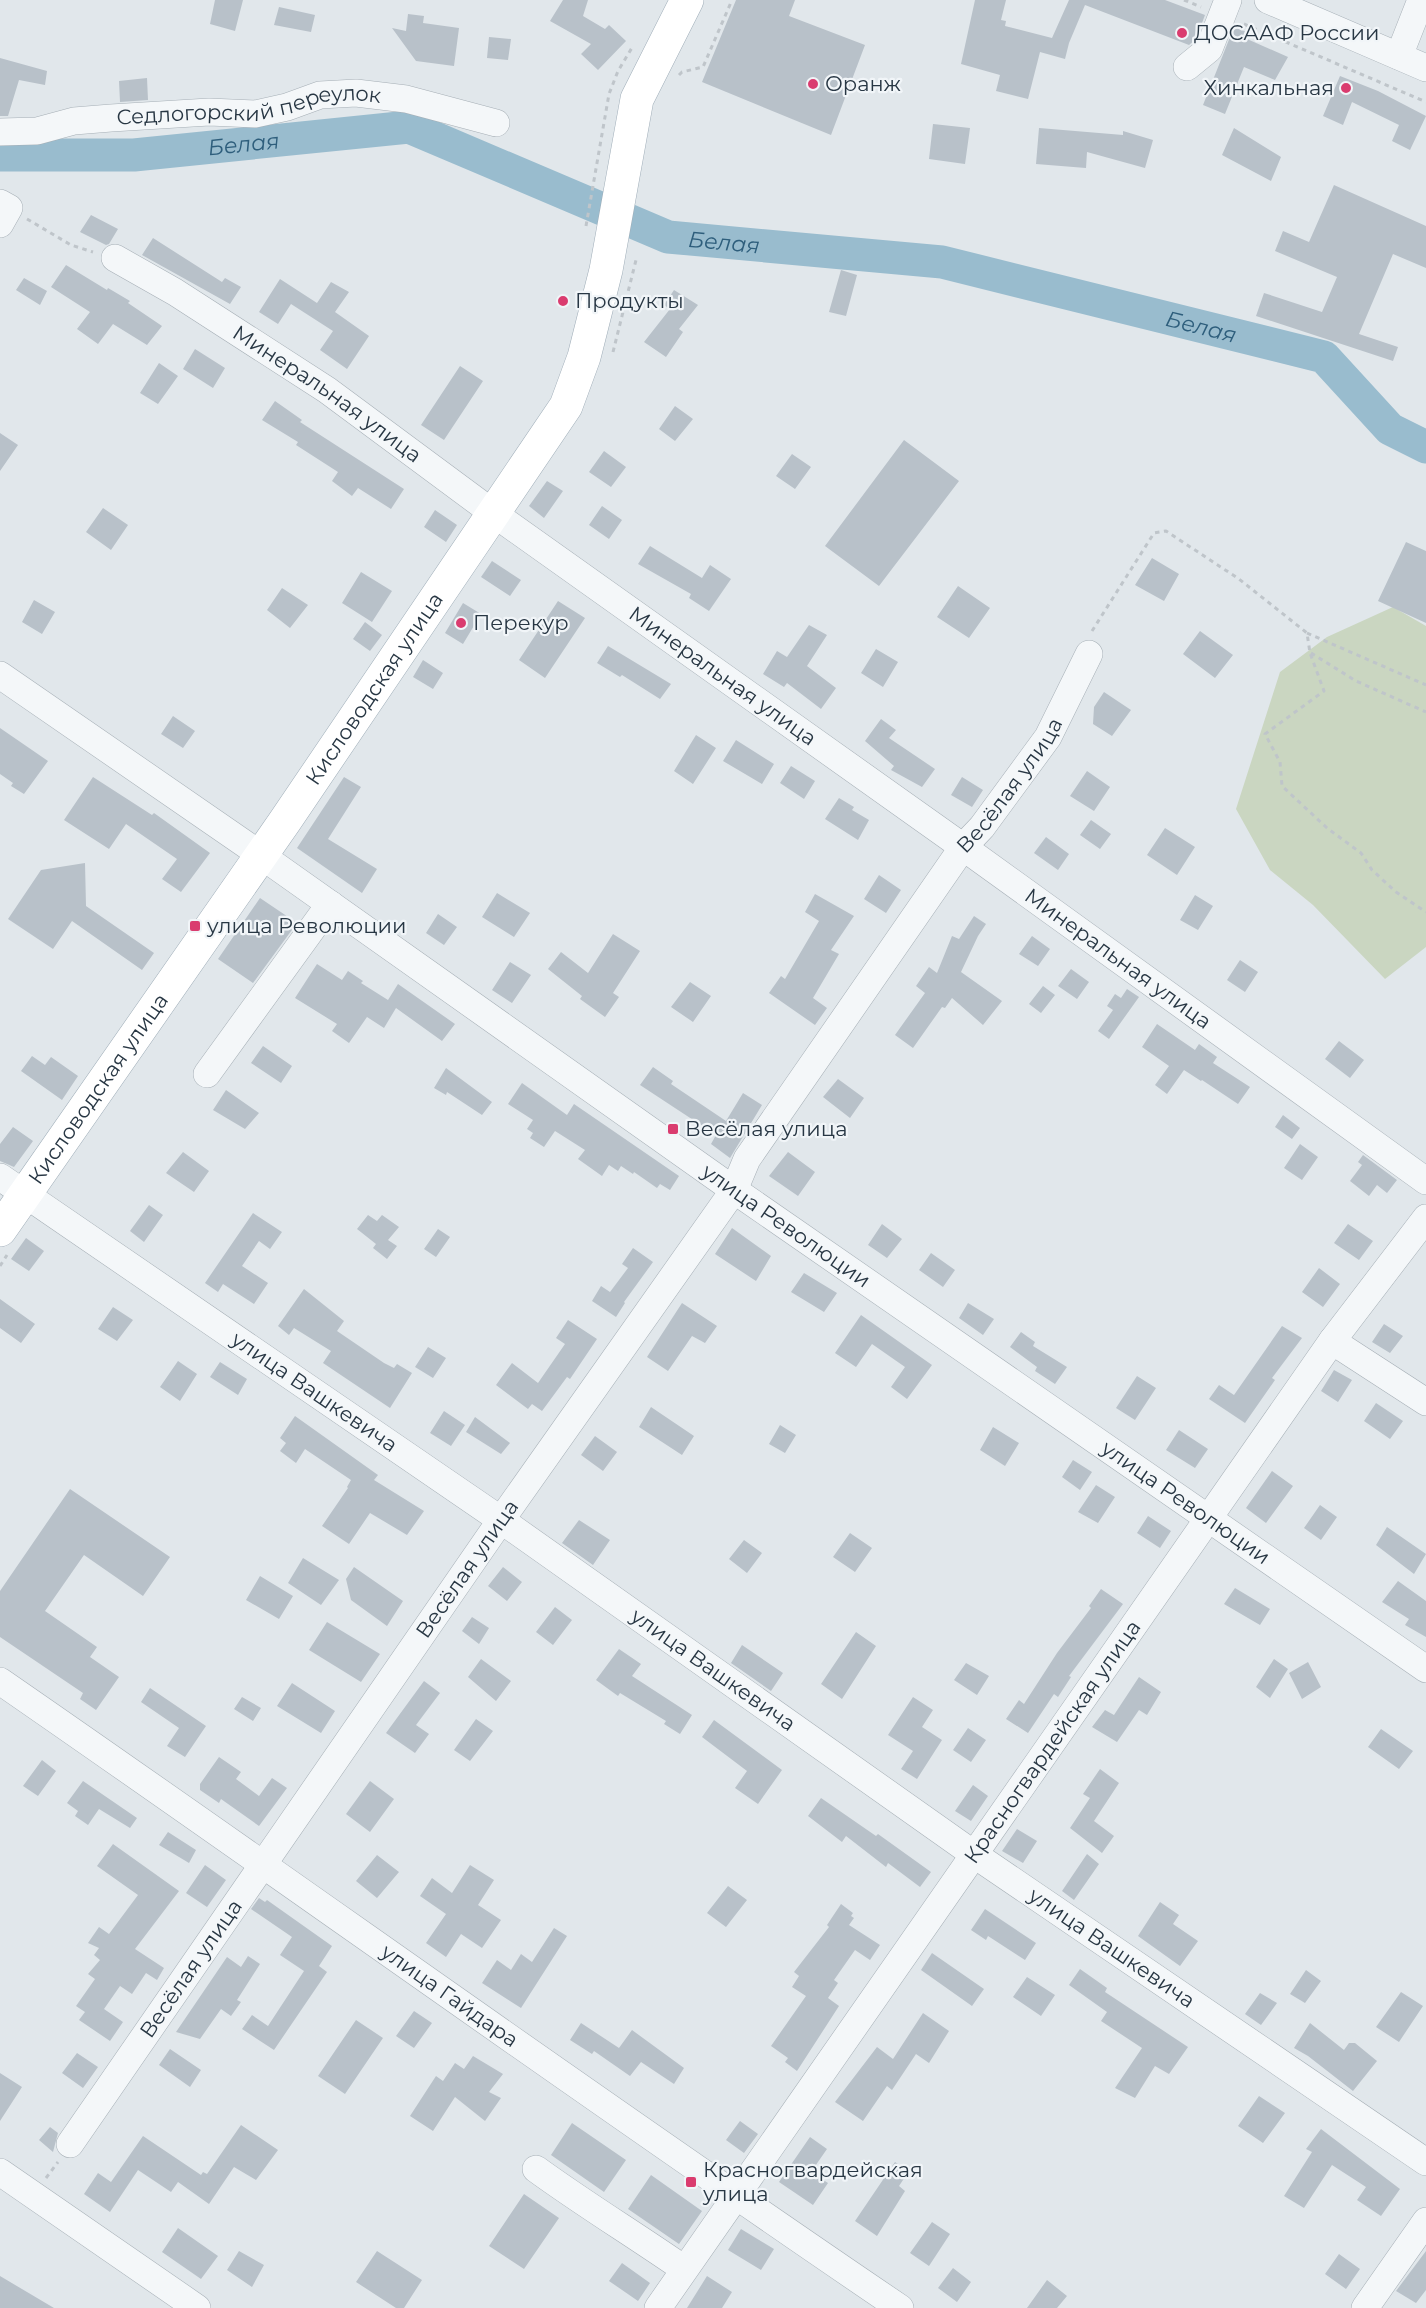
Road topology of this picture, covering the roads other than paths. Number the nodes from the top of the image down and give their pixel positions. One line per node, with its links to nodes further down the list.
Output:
1 (687, 0): 13 (main road, Кисловодская улица)
2 (1268, 0): 6 (street)
3 (1404, 0): 7 (street)
4 (1421, 0): 7 (street)
5 (1225, 8): 8 (street)
6 (1312, 8): 7 (street)
7 (1391, 53): 9 (street)
8 (1187, 67)
9 (1426, 68)
10 (495, 123): 11 (street, Седлогорский переулок)
11 (0, 132)
12 (115, 258): 13 (street, Минеральная улица)
13 (493, 513): 16 (street, Минеральная улица); 17 (main road, Кисловодская улица)
14 (1089, 654): 16 (street, Весёлая улица)
15 (0, 675): 17 (street, улица Революции)
16 (963, 847): 20 (street, Минеральная улица); 22 (street, Весёлая улица)
17 (261, 855): 18 (street, улица Революции); 21 (main road, Кисловодская улица)
18 (330, 904): 19 (street); 22 (street, улица Революции)
19 (207, 1074)
20 (1426, 1181)
21 (12, 1186): 24 (main road, Кисловодская улица); 28 (street, улица Вашкевича)
22 (734, 1190): 27 (street, улица Революции); 28 (street, Весёлая улица)
23 (1426, 1218): 25 (street, Красногвардейская улица)
24 (0, 1230)
25 (1332, 1341): 26 (street); 27 (street, Красногвардейская улица)
26 (1426, 1402)
27 (1208, 1518): 29 (street, улица Революции); 31 (street, Красногвардейская улица)
28 (501, 1520): 31 (street, улица Вашкевича); 32 (street, Весёлая улица)
29 (1426, 1670)
30 (0, 1681): 32 (street, улица Гайдара)
31 (975, 1855): 34 (street, улица Вашкевича); 37 (street, Красногвардейская улица)
32 (265, 1864): 33 (street, Весёлая улица); 37 (street, улица Гайдара)
33 (70, 2144)
34 (1426, 2162)
35 (536, 2169): 39 (street)
36 (0, 2172): 40 (street)
37 (735, 2196): 39 (street, Красногвардейская улица); 42 (street, улица Гайдара)
38 (1426, 2221): 43 (street)
39 (684, 2269): 41 (street, Красногвардейская улица)
40 (197, 2308)
41 (658, 2308)
42 (900, 2308)
43 (1365, 2308)

